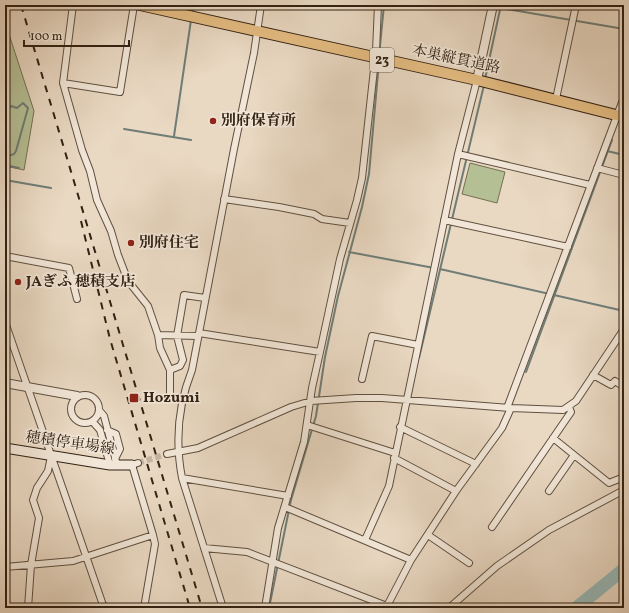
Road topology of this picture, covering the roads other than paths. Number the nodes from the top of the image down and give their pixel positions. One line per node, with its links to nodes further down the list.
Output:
1 (73, 5): 12 (street)
2 (134, 5): 12 (street)
3 (140, 5): 9 (main road, 本巣縦貫道路 / 23)
4 (172, 5): 9 (main road, 本巣縦貫道路 / 23)
5 (261, 5): 9 (street)
6 (378, 5): 10 (street)
7 (493, 5): 11 (street)
8 (576, 5): 13 (street)
9 (258, 27): 10 (main road, 本巣縦貫道路 / 23); 20 (street)
10 (375, 55): 11 (main road, 本巣縦貫道路 / 23); 22 (street)
11 (477, 77): 13 (main road, 本巣縦貫道路 / 23); 16 (street)
12 (63, 83): 30 (street)
13 (557, 97): 15 (main road, 本巣縦貫道路 / 23)
14 (624, 98): 15 (street)
15 (621, 113): 17 (street)
16 (458, 154): 19 (street); 21 (street)
17 (597, 168): 18 (street); 19 (street)
18 (624, 175)
19 (590, 185): 23 (street)
20 (224, 199): 22 (street); 25 (street)
21 (444, 220): 23 (street); 32 (street)
22 (350, 223): 33 (street)
23 (568, 247): 45 (street)
24 (5, 256): 26 (street)
25 (205, 298): 29 (street); 31 (street)
26 (77, 299)
27 (5, 322): 38 (street)
28 (624, 329): 35 (street)
29 (198, 334): 31 (street); 33 (street); 41 (street)
30 (158, 336): 31 (street); 34 (street)
31 (177, 336): 34 (street)
32 (418, 345): 36 (street); 42 (street)
33 (320, 352): 43 (street)
34 (170, 370): 41 (street)
35 (593, 375): 39 (street); 44 (street)
36 (362, 379)
37 (5, 383): 38 (street)
38 (27, 387): 40 (street); 54 (street)
39 (624, 387)
40 (77, 396): 46 (street); 47 (street)
41 (183, 400): 52 (street)
42 (406, 400): 43 (street); 45 (street); 49 (street)
43 (311, 402): 48 (street); 52 (street)
44 (569, 407): 45 (street); 50 (street)
45 (509, 408): 59 (street)
46 (99, 410): 47 (street); 57 (street)
47 (92, 422): 57 (street)
48 (307, 425): 55 (street); 65 (street)
49 (400, 427): 55 (street); 59 (street)
50 (553, 438): 56 (street); 67 (street)
51 (5, 448): 54 (main road, 穂積停車場線)
52 (177, 452): 53 (street); 61 (street)
53 (167, 454)
54 (51, 456): 57 (main road, 穂積停車場線); 72 (street); 76 (street)
55 (394, 456): 64 (street); 70 (street)
56 (574, 456): 60 (street); 63 (street)
57 (114, 463): 58 (main road, 穂積停車場線)
58 (135, 464): 69 (street)
59 (476, 464): 64 (street)
60 (624, 477)
61 (182, 478): 65 (street); 71 (street)
62 (624, 490): 84 (street)
63 (549, 491)
64 (456, 492): 68 (street)
65 (288, 496): 66 (street)
66 (285, 506): 70 (street); 74 (street)
67 (492, 527)
68 (428, 534): 73 (street); 75 (street)
69 (153, 535): 72 (street); 81 (street)
70 (365, 540): 73 (street)
71 (204, 548): 74 (street); 82 (street)
72 (86, 557): 76 (street); 80 (street)
73 (411, 560): 78 (street)
74 (273, 562): 78 (street); 83 (street)
75 (469, 563)
76 (31, 565): 77 (street); 79 (street)
77 (5, 567)
78 (387, 607)
79 (28, 608)
80 (104, 608)
81 (144, 608)
82 (223, 608)
83 (265, 608)
84 (449, 608)

